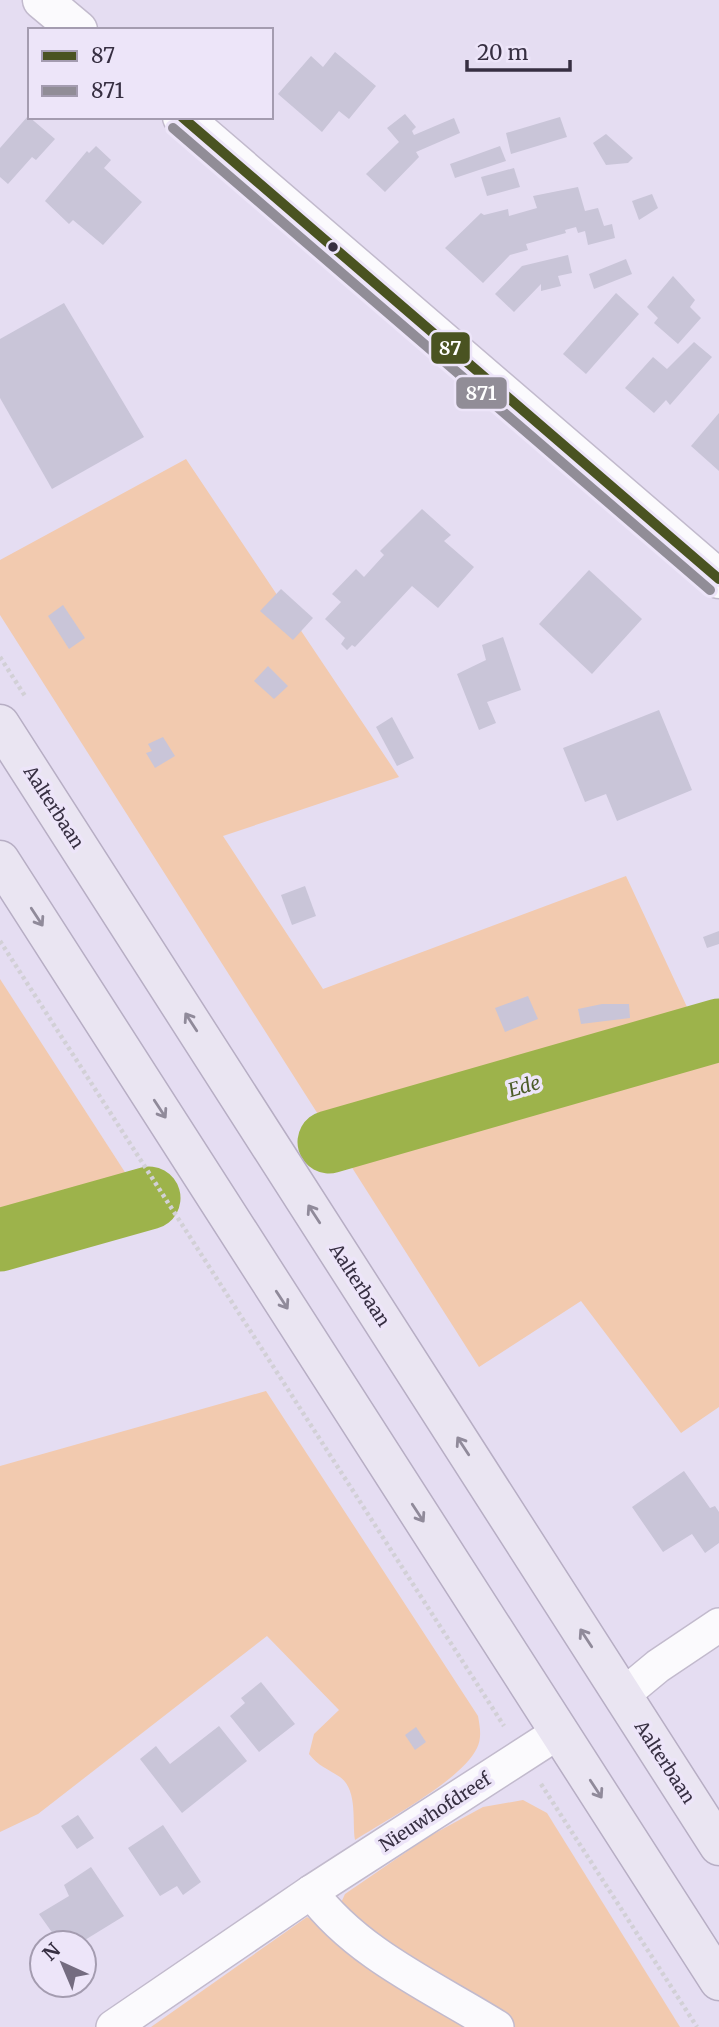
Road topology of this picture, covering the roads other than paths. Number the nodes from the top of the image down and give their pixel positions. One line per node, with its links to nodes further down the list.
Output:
1 (42, 0): 2 (street)
2 (76, 28)
3 (184, 119): 4 (street)
4 (719, 579)
5 (0, 724): 8 (highway, Aalterbaan, one-way to 5)
6 (0, 860): 9 (highway, one-way to 9)
7 (719, 1625): 8 (street)
8 (623, 1695): 10 (highway, Aalterbaan)
9 (559, 1732): 11 (street, Nieuwhofdreef); 12 (highway, one-way to 12)
10 (719, 1846)
11 (311, 1892): 13 (street, Nieuwhofdreef); 14 (street)
12 (719, 1981)
13 (113, 2027)
14 (497, 2027)

